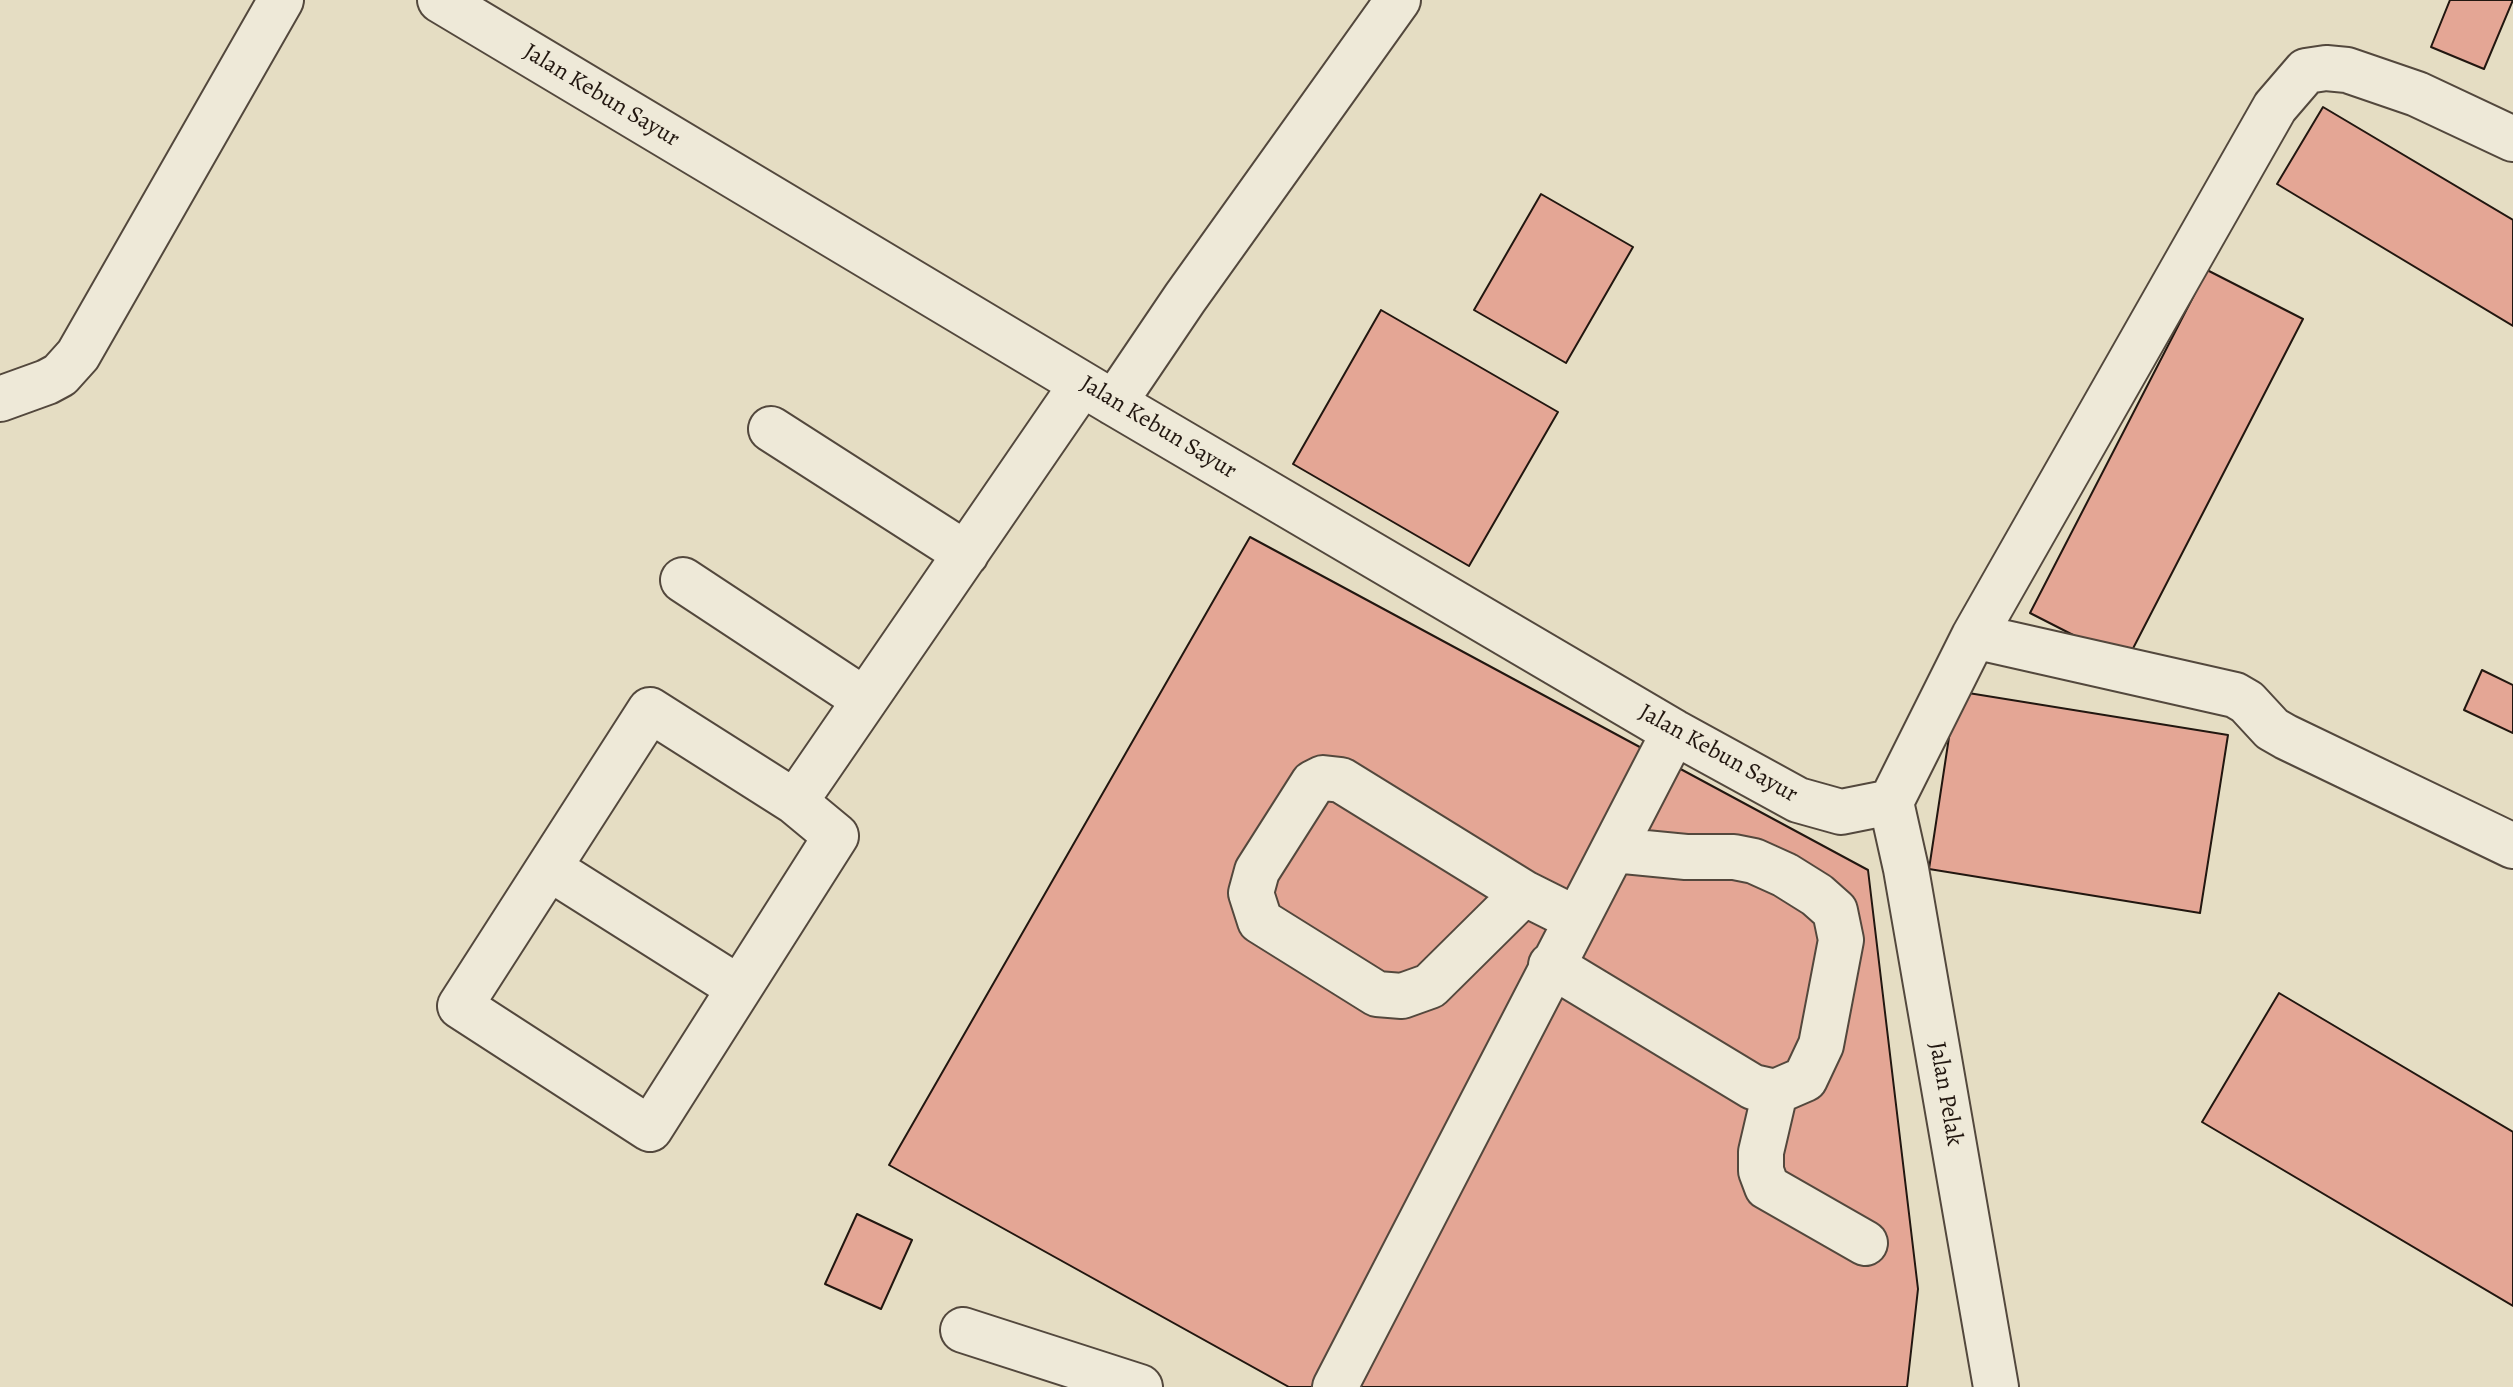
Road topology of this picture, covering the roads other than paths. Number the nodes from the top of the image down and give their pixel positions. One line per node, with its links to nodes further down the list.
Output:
1 (281, 0): 6 (street)
2 (440, 0): 5 (street, Jalan Kebun Sayur)
3 (1398, 0): 5 (street)
4 (2513, 139): 10 (street)
5 (1098, 393): 8 (street); 12 (street, Jalan Kebun Sayur)
6 (0, 399)
7 (771, 429): 8 (street)
8 (966, 554): 11 (street)
9 (683, 580): 11 (street)
10 (1974, 636): 14 (street); 15 (street)
11 (865, 700): 13 (street)
12 (1674, 732): 14 (street, Jalan Kebun Sayur); 16 (street)
13 (795, 802): 17 (street); 21 (street)
14 (1891, 802): 27 (street, Jalan Pelak)
15 (2513, 846)
16 (1614, 850): 19 (street); 22 (street)
17 (549, 868): 21 (street); 21 (street)
18 (1524, 893): 18 (street); 19 (street)
19 (1576, 919): 20 (street)
20 (1551, 965): 22 (street); 26 (street)
21 (739, 988)
22 (1775, 1092): 23 (street)
23 (1865, 1243)
24 (963, 1330): 25 (street)
25 (1140, 1387)
26 (1335, 1387)
27 (1996, 1387)

